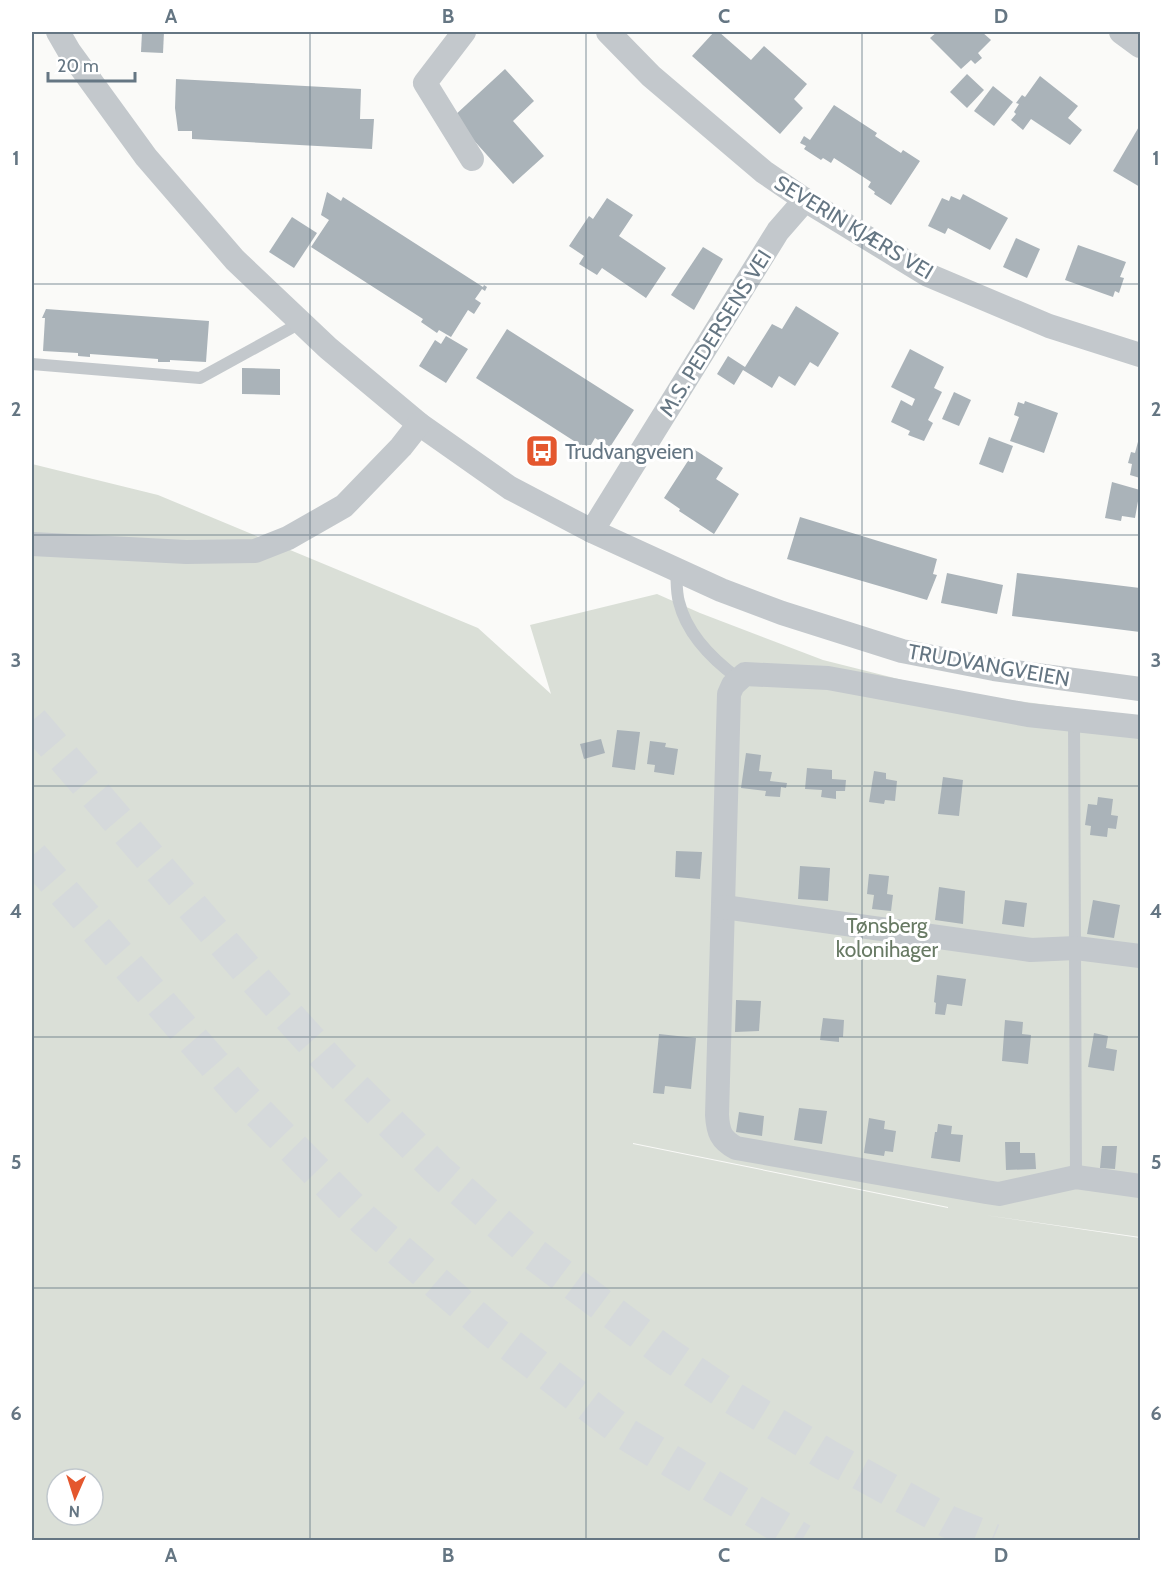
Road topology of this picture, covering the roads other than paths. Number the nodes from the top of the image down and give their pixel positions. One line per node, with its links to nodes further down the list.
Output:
1 (58, 32): 8 (street, TRUDVANGVEIEN)
2 (464, 32): 6 (street)
3 (1121, 32): 5 (street)
4 (615, 34): 7 (street, SEVERIN KJÆRS VEI)
5 (1140, 46)
6 (472, 159)
7 (805, 200): 9 (street, SEVERIN KJÆRS VEI); 12 (street, M.S. PEDERSENS VEI)
8 (302, 322): 10 (lane); 11 (street, TRUDVANGVEIEN)
9 (1140, 356)
10 (32, 364)
11 (419, 424): 12 (street, TRUDVANGVEIEN); 13 (street)
12 (592, 531): 14 (street, TRUDVANGVEIEN)
13 (32, 544)
14 (676, 569): 15 (lane); 16 (street, TRUDVANGVEIEN)
15 (739, 679): 17 (street); 19 (street)
16 (1140, 689)
17 (1074, 719): 18 (street); 20 (lane)
18 (1140, 727)
19 (724, 907): 20 (street); 22 (street)
20 (1076, 948): 21 (street); 22 (lane)
21 (1140, 956)
22 (1076, 1177): 23 (street)
23 (1140, 1186)

